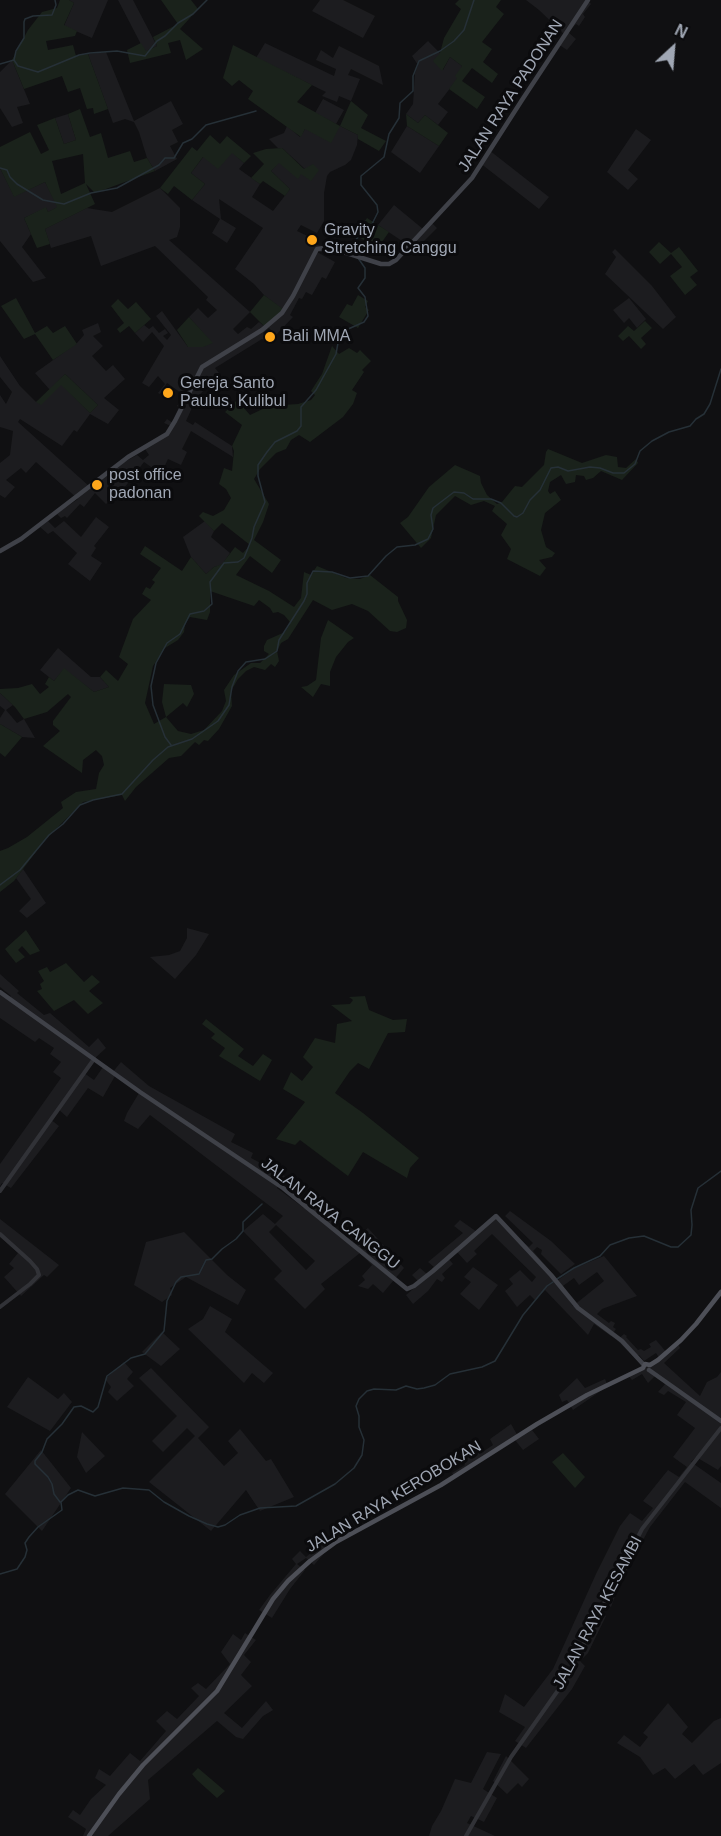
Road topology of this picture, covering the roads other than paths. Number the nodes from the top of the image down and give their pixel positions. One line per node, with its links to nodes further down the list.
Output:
1 (588, 0): 2 (main road, JALAN RAYA PADONAN)
2 (0, 551)
3 (0, 992): 4 (main road, JALAN RAYA CANGGU)
4 (94, 1059): 5 (street); 9 (main road, JALAN RAYA CANGGU)
5 (0, 1191)
6 (0, 1234): 8 (street)
7 (721, 1292): 9 (main road, JALAN RAYA KEROBOKAN)
8 (0, 1307)
9 (647, 1367): 10 (main road, JALAN RAYA CANGGU); 12 (main road, JALAN RAYA KEROBOKAN)
10 (721, 1421)
11 (721, 1428): 13 (street, JALAN RAYA KESAMBI)
12 (89, 1836)
13 (466, 1836)

